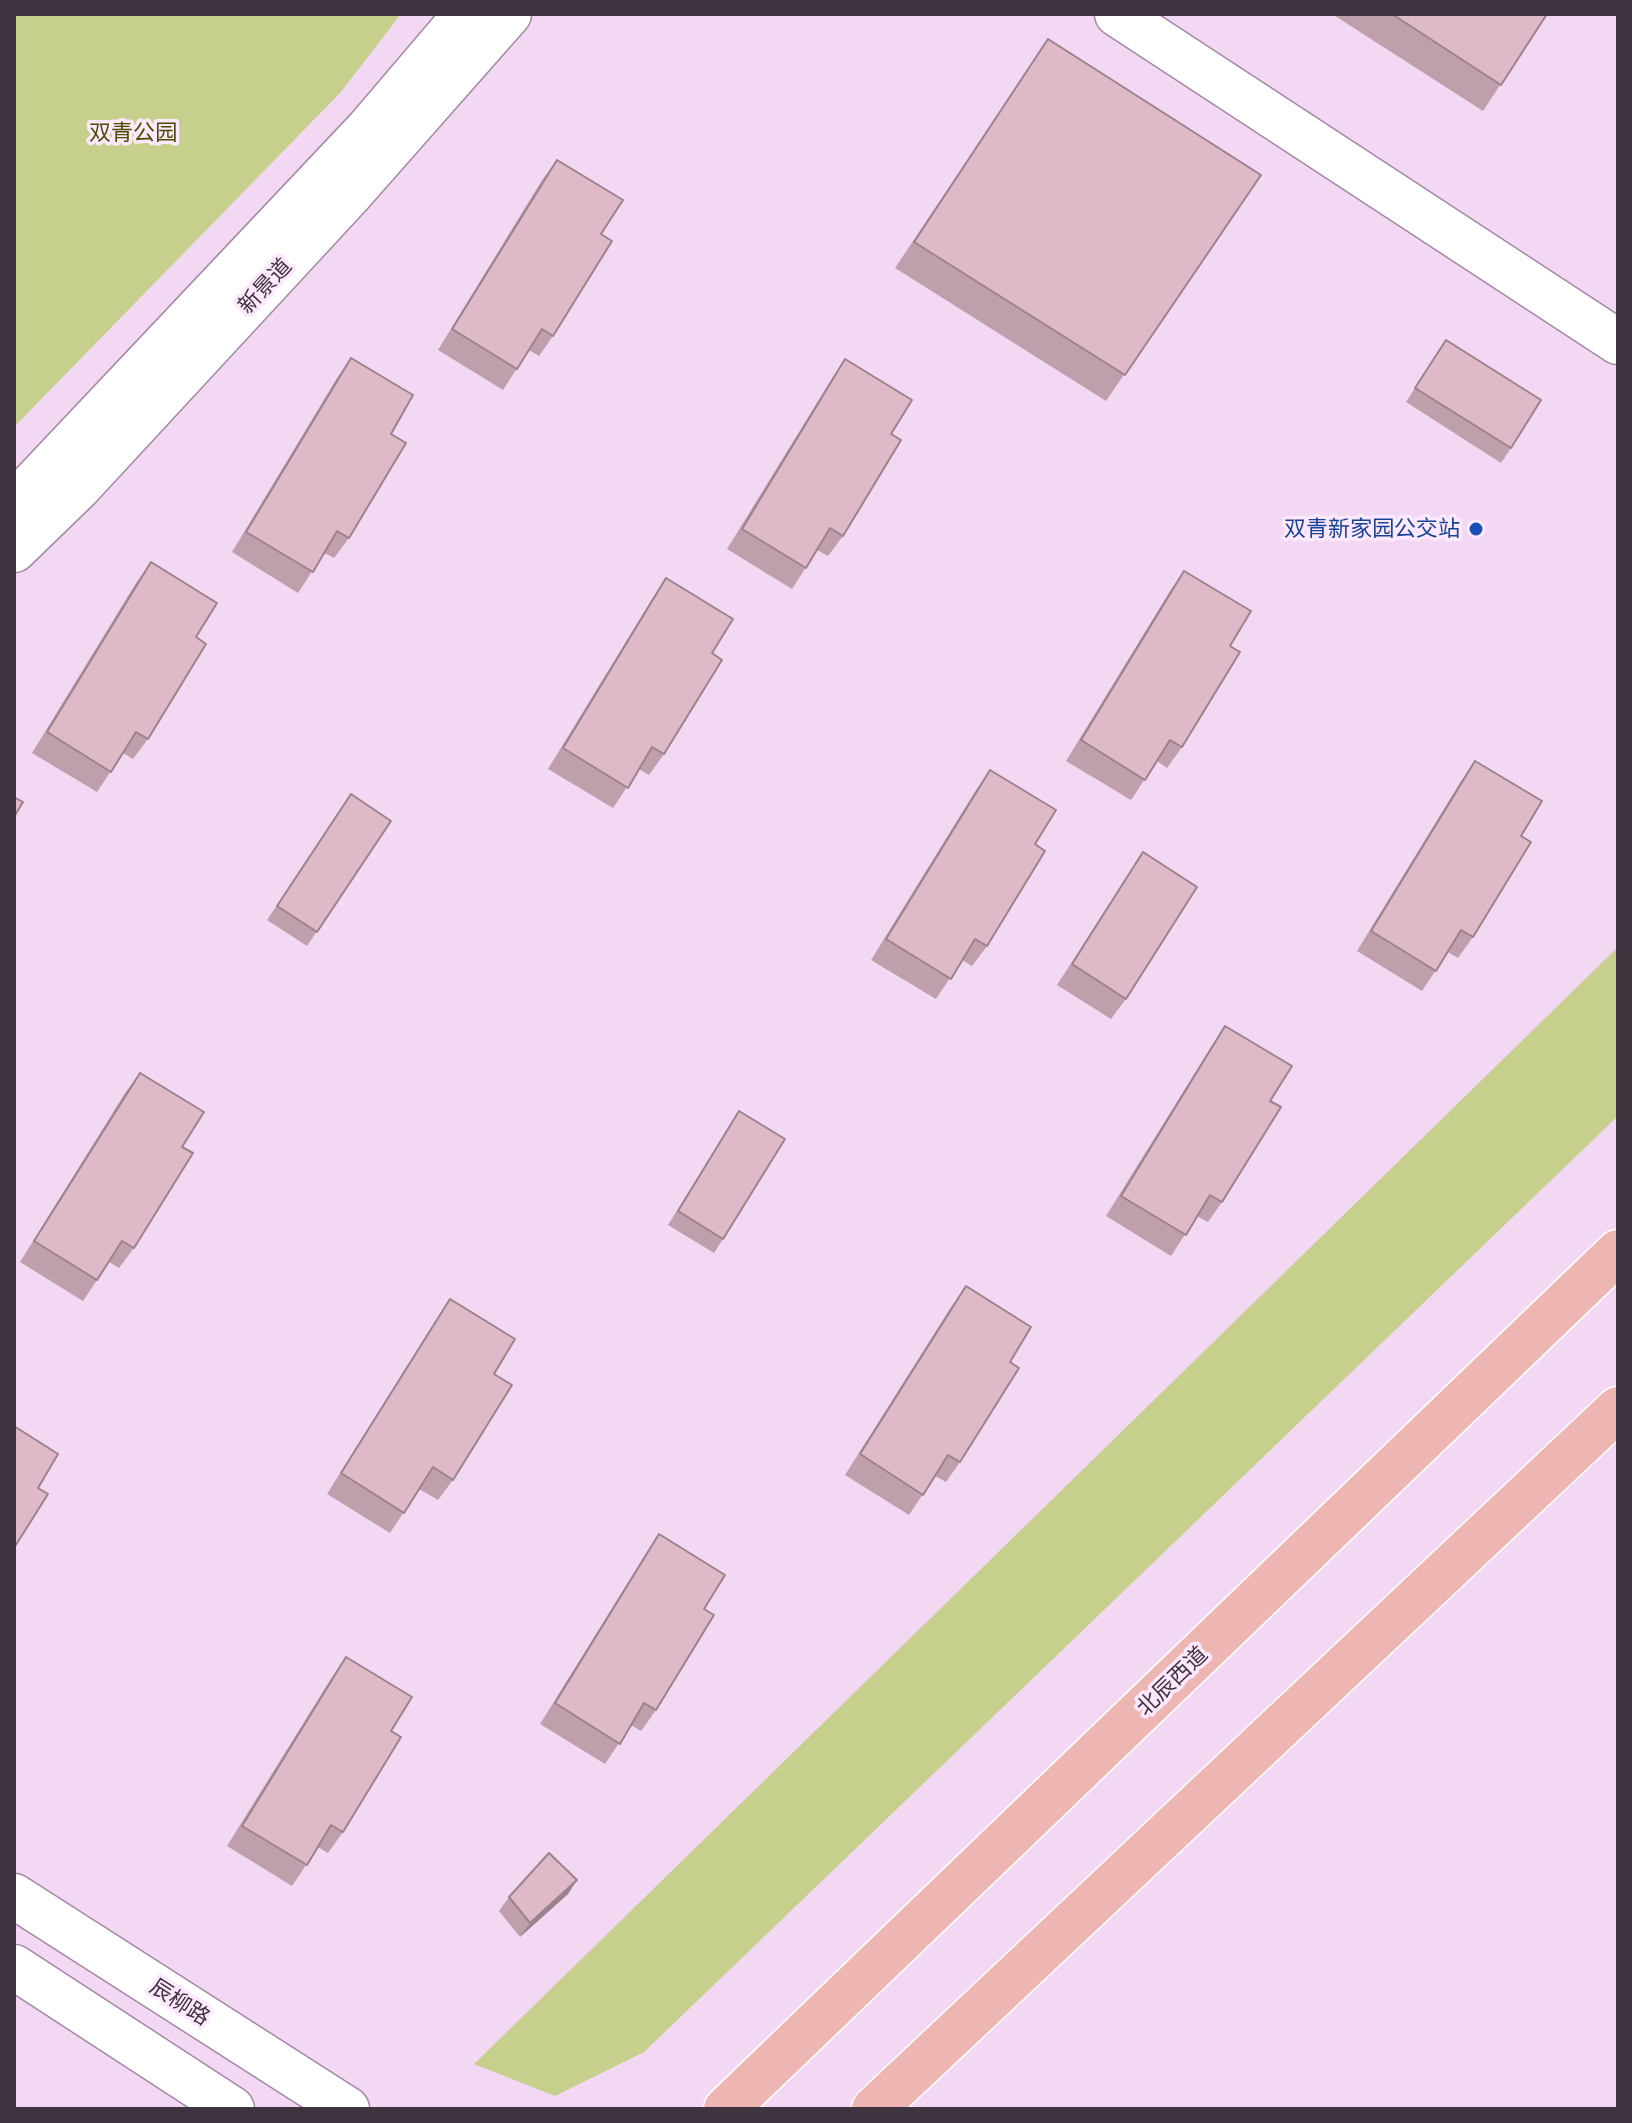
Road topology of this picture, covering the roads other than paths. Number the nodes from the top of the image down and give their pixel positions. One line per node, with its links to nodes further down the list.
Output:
1 (466, 14): 7 (street, 新景道)
2 (509, 14): 8 (street, 新景道)
3 (1117, 14): 6 (street)
4 (1173, 14): 5 (street)
5 (1618, 308)
6 (1618, 342)
7 (14, 504)
8 (14, 550)
9 (1618, 1252): 15 (main road, 北辰西道)
10 (1618, 1409): 16 (main road)
11 (14, 1896): 14 (street, 辰柳路)
12 (14, 1967): 13 (street)
13 (232, 2109)
14 (347, 2109)
15 (726, 2109)
16 (874, 2109)

